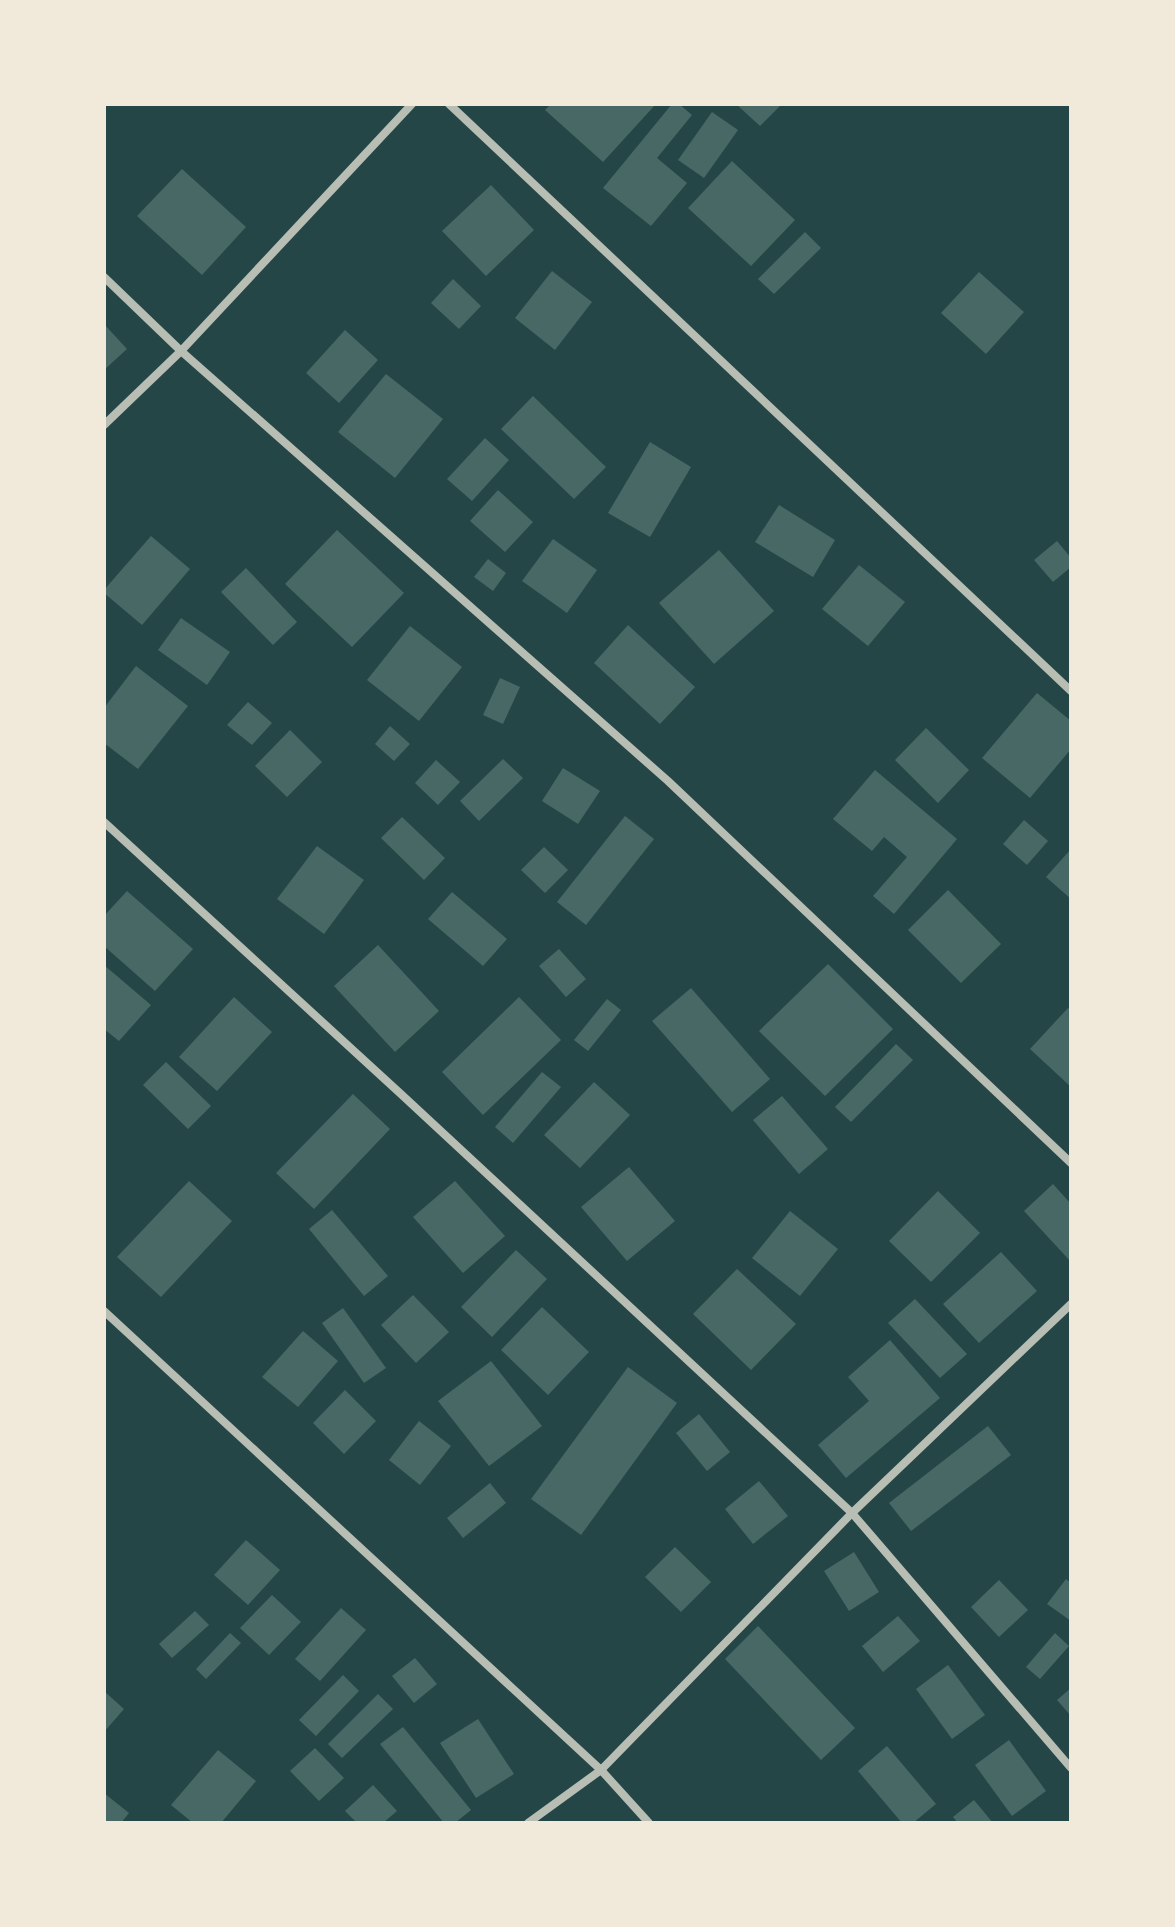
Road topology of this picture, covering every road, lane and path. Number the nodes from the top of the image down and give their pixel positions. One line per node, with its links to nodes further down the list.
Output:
1 (412, 104): 4 (street)
2 (449, 104): 6 (street)
3 (104, 277): 4 (street)
4 (181, 351): 5 (street); 8 (street)
5 (104, 425)
6 (1071, 691)
7 (104, 822): 11 (street)
8 (1071, 1163)
9 (1071, 1304): 11 (street)
10 (104, 1311): 13 (street)
11 (852, 1513): 12 (street); 13 (street)
12 (1071, 1768)
13 (601, 1770): 14 (street); 15 (street)
14 (528, 1823)
15 (649, 1823)

